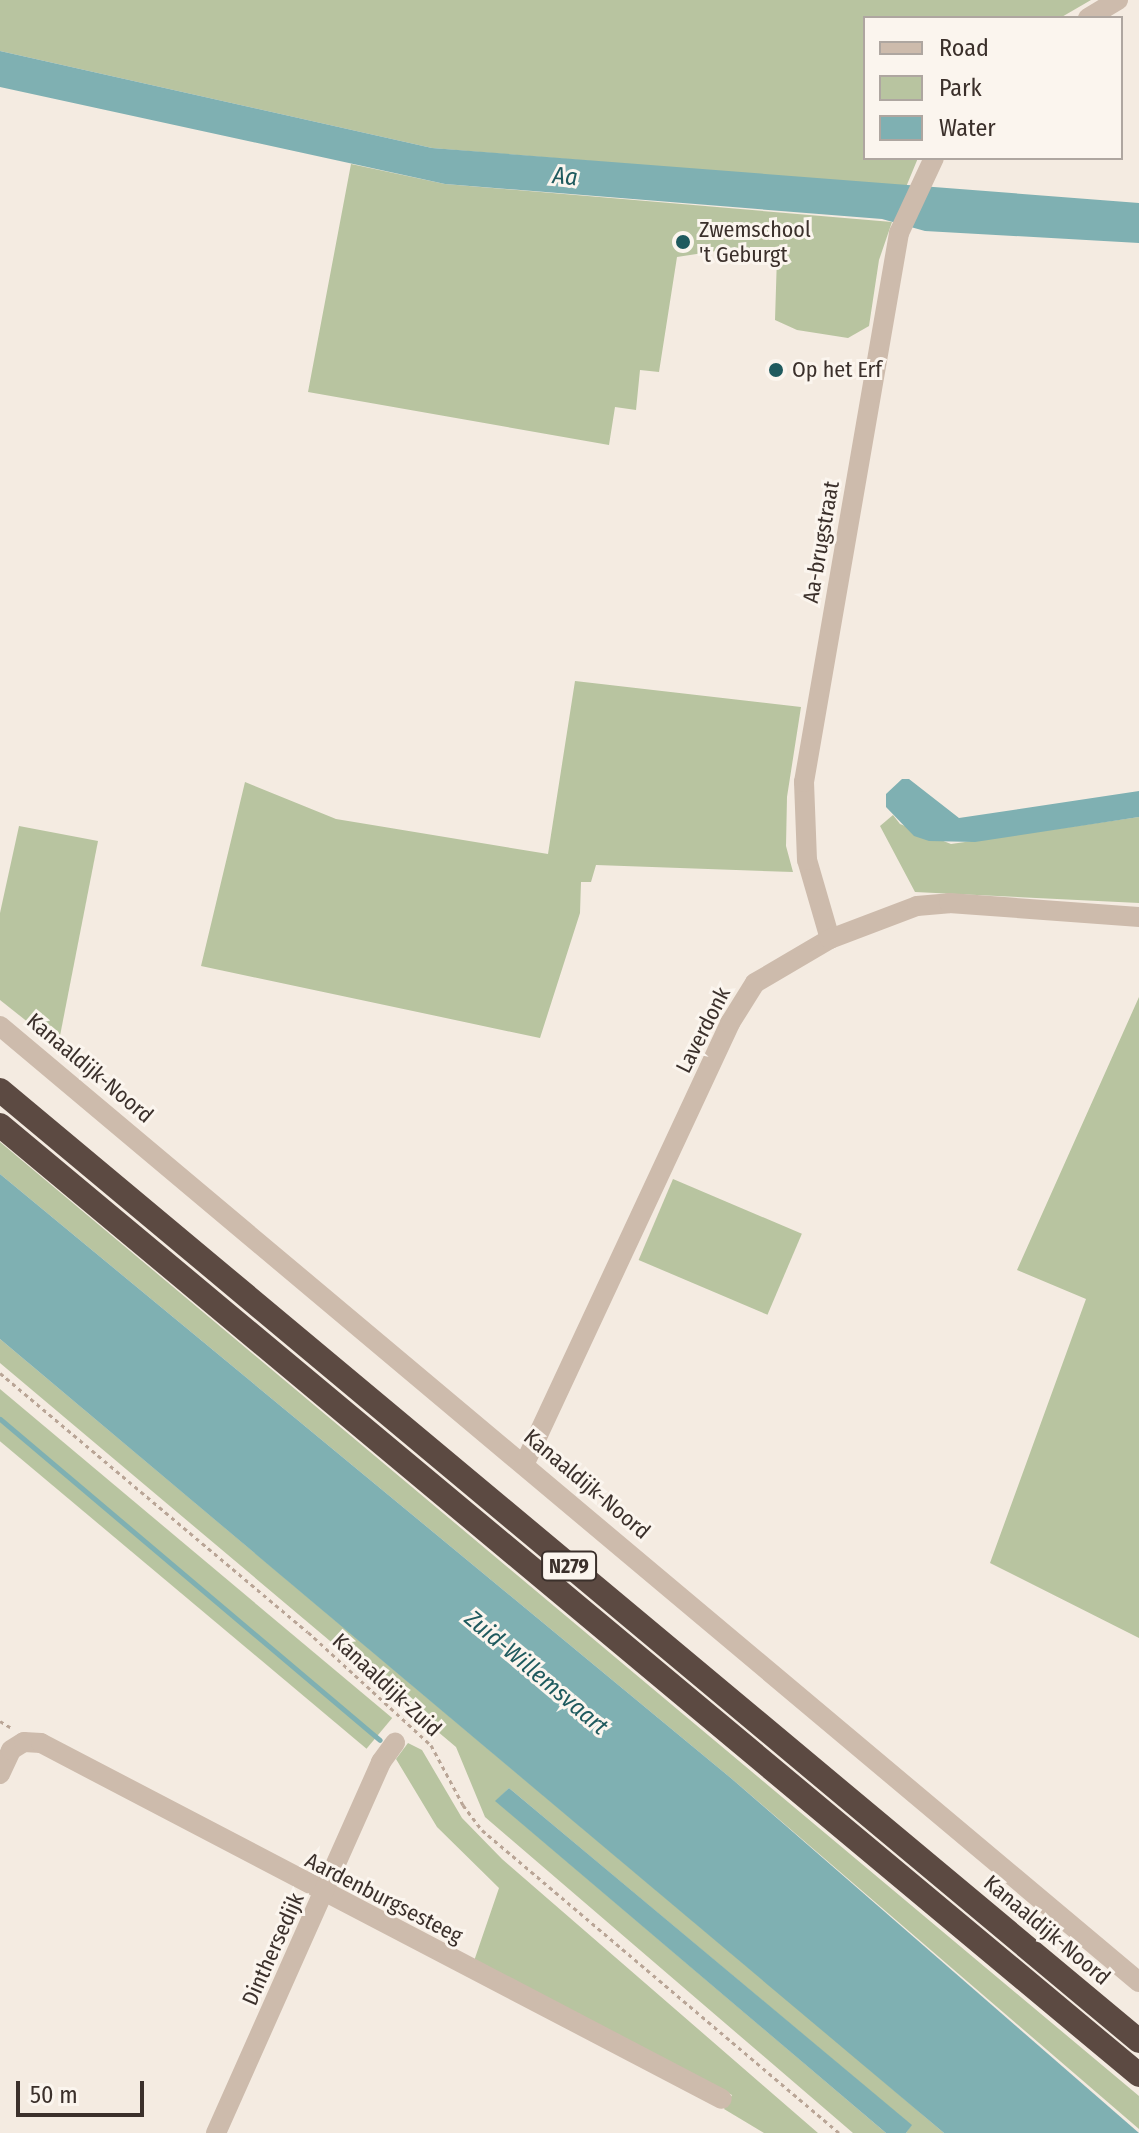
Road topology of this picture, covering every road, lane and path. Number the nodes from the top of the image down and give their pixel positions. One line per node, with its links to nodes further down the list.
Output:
1 (1118, 0): 2 (street)
2 (1091, 16)
3 (933, 160): 5 (street, Aa-brugstraat)
4 (1139, 917): 5 (street, Laverdonk)
5 (830, 939): 10 (street, Laverdonk)
6 (0, 1026): 10 (street, Kanaaldijk-Noord)
7 (0, 1090): 15 (highway, Kanaaldijk-Noord / N279)
8 (0, 1125): 16 (highway, N279)
9 (0, 1373): 19 (path, Kanaaldijk-Zuid)
10 (524, 1465): 14 (street, Kanaaldijk-Noord)
11 (395, 1743): 13 (street, Dinthersedijk)
12 (0, 1774): 13 (street, Aardenburgsesteeg)
13 (324, 1894): 17 (street, Aardenburgsesteeg); 18 (street, Dinthersedijk)
14 (1139, 1982)
15 (1139, 2041)
16 (1139, 2075)
17 (722, 2099)
18 (216, 2133)
19 (839, 2133)

